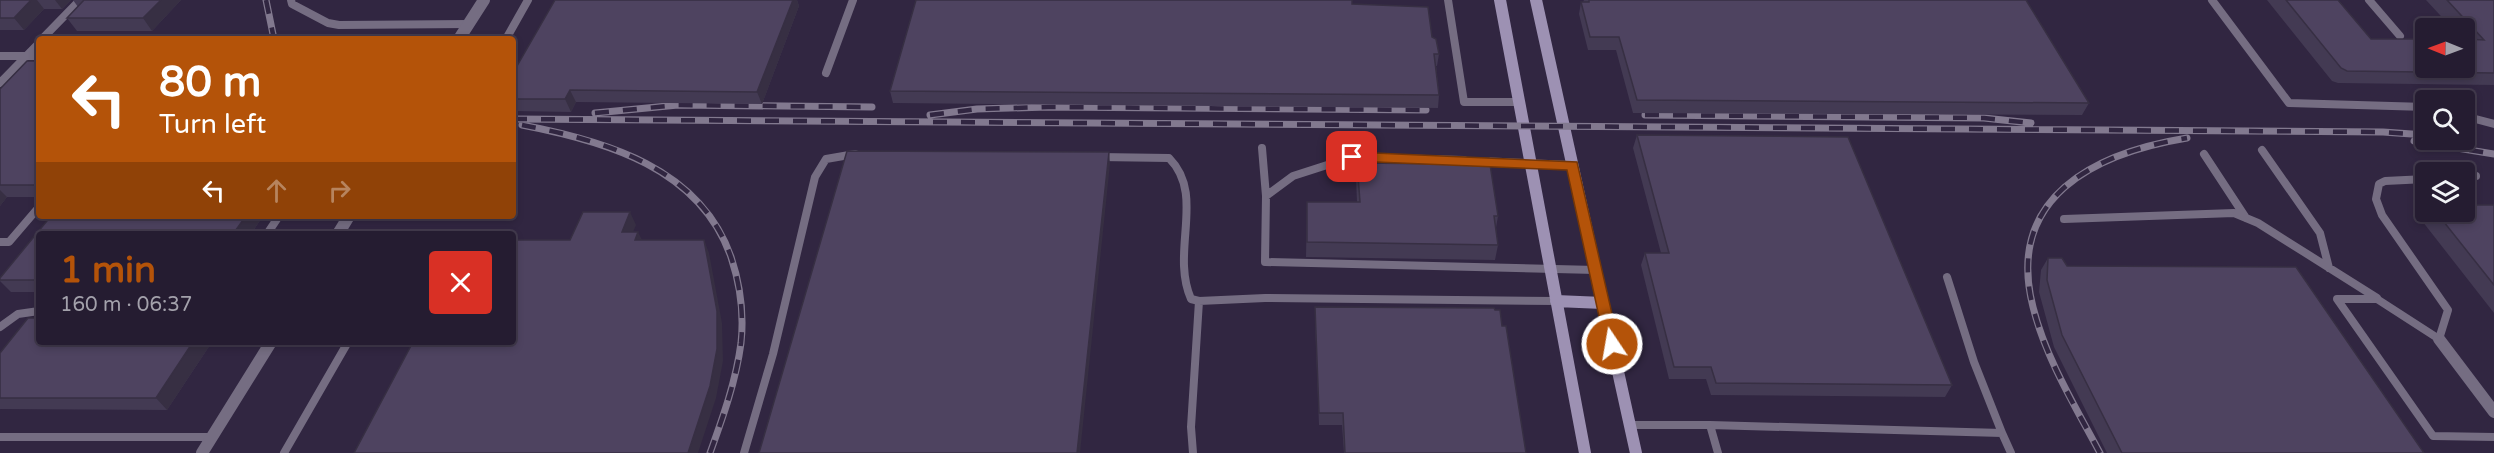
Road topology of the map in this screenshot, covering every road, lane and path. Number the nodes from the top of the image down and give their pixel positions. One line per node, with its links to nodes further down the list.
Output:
1 (80, 0): 12 (lane)
2 (291, 0): 11 (lane)
3 (484, 0): 11 (street)
4 (528, 0): 14 (lane)
5 (853, 0): 20 (lane)
6 (1448, 0): 22 (lane)
7 (1500, 0): 22 (main road)
8 (1536, 0): 32 (main road)
9 (2212, 0): 23 (lane)
10 (2369, 0): 15 (lane)
11 (469, 24): 13 (street)
12 (45, 36)
13 (461, 36)
14 (508, 36)
15 (2400, 36)
16 (36, 46): 18 (lane)
17 (0, 56): 18 (lane)
18 (27, 56): 19 (lane); 21 (lane)
19 (36, 56)
20 (826, 73)
21 (0, 83)
22 (1519, 102): 31 (main road)
23 (2415, 107)
24 (2475, 120): 25 (lane)
25 (2494, 124)
26 (1262, 148): 34 (lane)
27 (2262, 150): 39 (lane)
28 (863, 154): 61 (lane)
29 (2204, 154): 36 (lane)
30 (1086, 156): 44 (lane)
31 (1530, 162): 32 (lane); 34 (lane); 40 (main road)
32 (1573, 165): 41 (main road)
33 (2415, 179): 49 (lane)
34 (1266, 196): 40 (lane)
35 (36, 210): 38 (lane)
36 (2246, 218): 37 (lane); 39 (lane)
37 (2064, 219)
38 (0, 242)
39 (2329, 268): 43 (lane)
40 (1550, 269): 41 (lane); 45 (main road)
41 (1596, 270): 46 (main road)
42 (1947, 277): 55 (lane)
43 (2377, 299): 49 (lane); 57 (lane)
44 (1199, 301): 45 (lane); 62 (lane)
45 (1556, 301): 46 (main road); 63 (main road)
46 (1603, 303): 53 (main road)
47 (36, 311): 48 (lane)
48 (0, 327)
49 (2439, 339): 52 (street)
50 (269, 345): 56 (street)
51 (346, 345): 60 (lane)
52 (2494, 412)
53 (1630, 425): 54 (lane); 64 (main road)
54 (1710, 425): 55 (lane); 65 (lane)
55 (2002, 434): 66 (lane)
56 (212, 436): 58 (lane); 59 (street)
57 (2494, 436)
58 (0, 437)
59 (202, 453)
60 (284, 453)
61 (744, 453)
62 (1193, 453)
63 (1585, 453)
64 (1636, 453)
65 (1718, 453)
66 (2011, 453)

